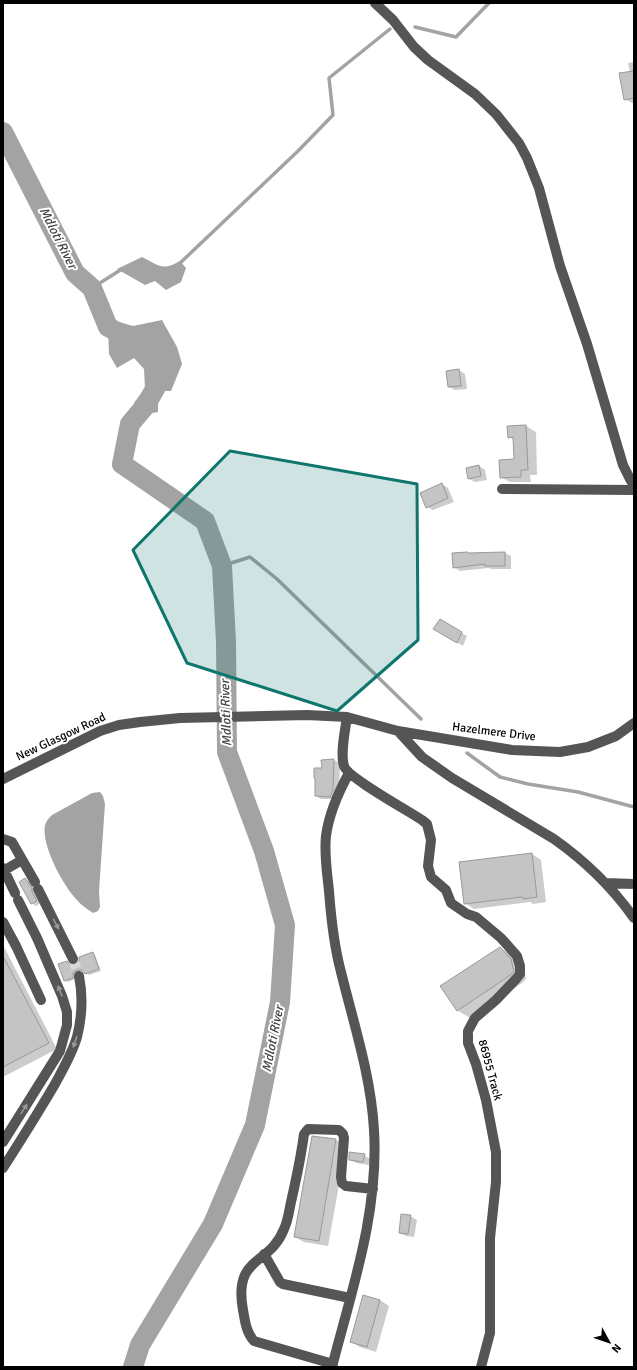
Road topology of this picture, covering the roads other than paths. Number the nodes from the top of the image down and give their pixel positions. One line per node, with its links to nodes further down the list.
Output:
1 (375, 3): 2 (street)
2 (634, 483)
3 (502, 489): 4 (street)
4 (634, 490)
5 (347, 717): 7 (street, Hazelmere Drive); 8 (street); 9 (street, New Glasgow Road)
6 (634, 723): 7 (street, Hazelmere Drive)
7 (398, 731): 13 (street)
8 (349, 773): 22 (street); 26 (street, 86955 Track)
9 (3, 779)
10 (3, 839): 11 (street)
11 (22, 860): 12 (street); 17 (street, one-way to 17)
12 (3, 870): 20 (street, one-way to 12)
13 (606, 884): 14 (street); 15 (street)
14 (634, 884)
15 (634, 918)
16 (3, 922): 19 (street)
17 (73, 959)
18 (79, 976): 21 (street, one-way to 21)
19 (41, 1000)
20 (3, 1142)
21 (3, 1168)
22 (373, 1189): 23 (street); 24 (street)
23 (264, 1254): 24 (street); 25 (street)
24 (350, 1298): 25 (street)
25 (332, 1365)
26 (481, 1367)

